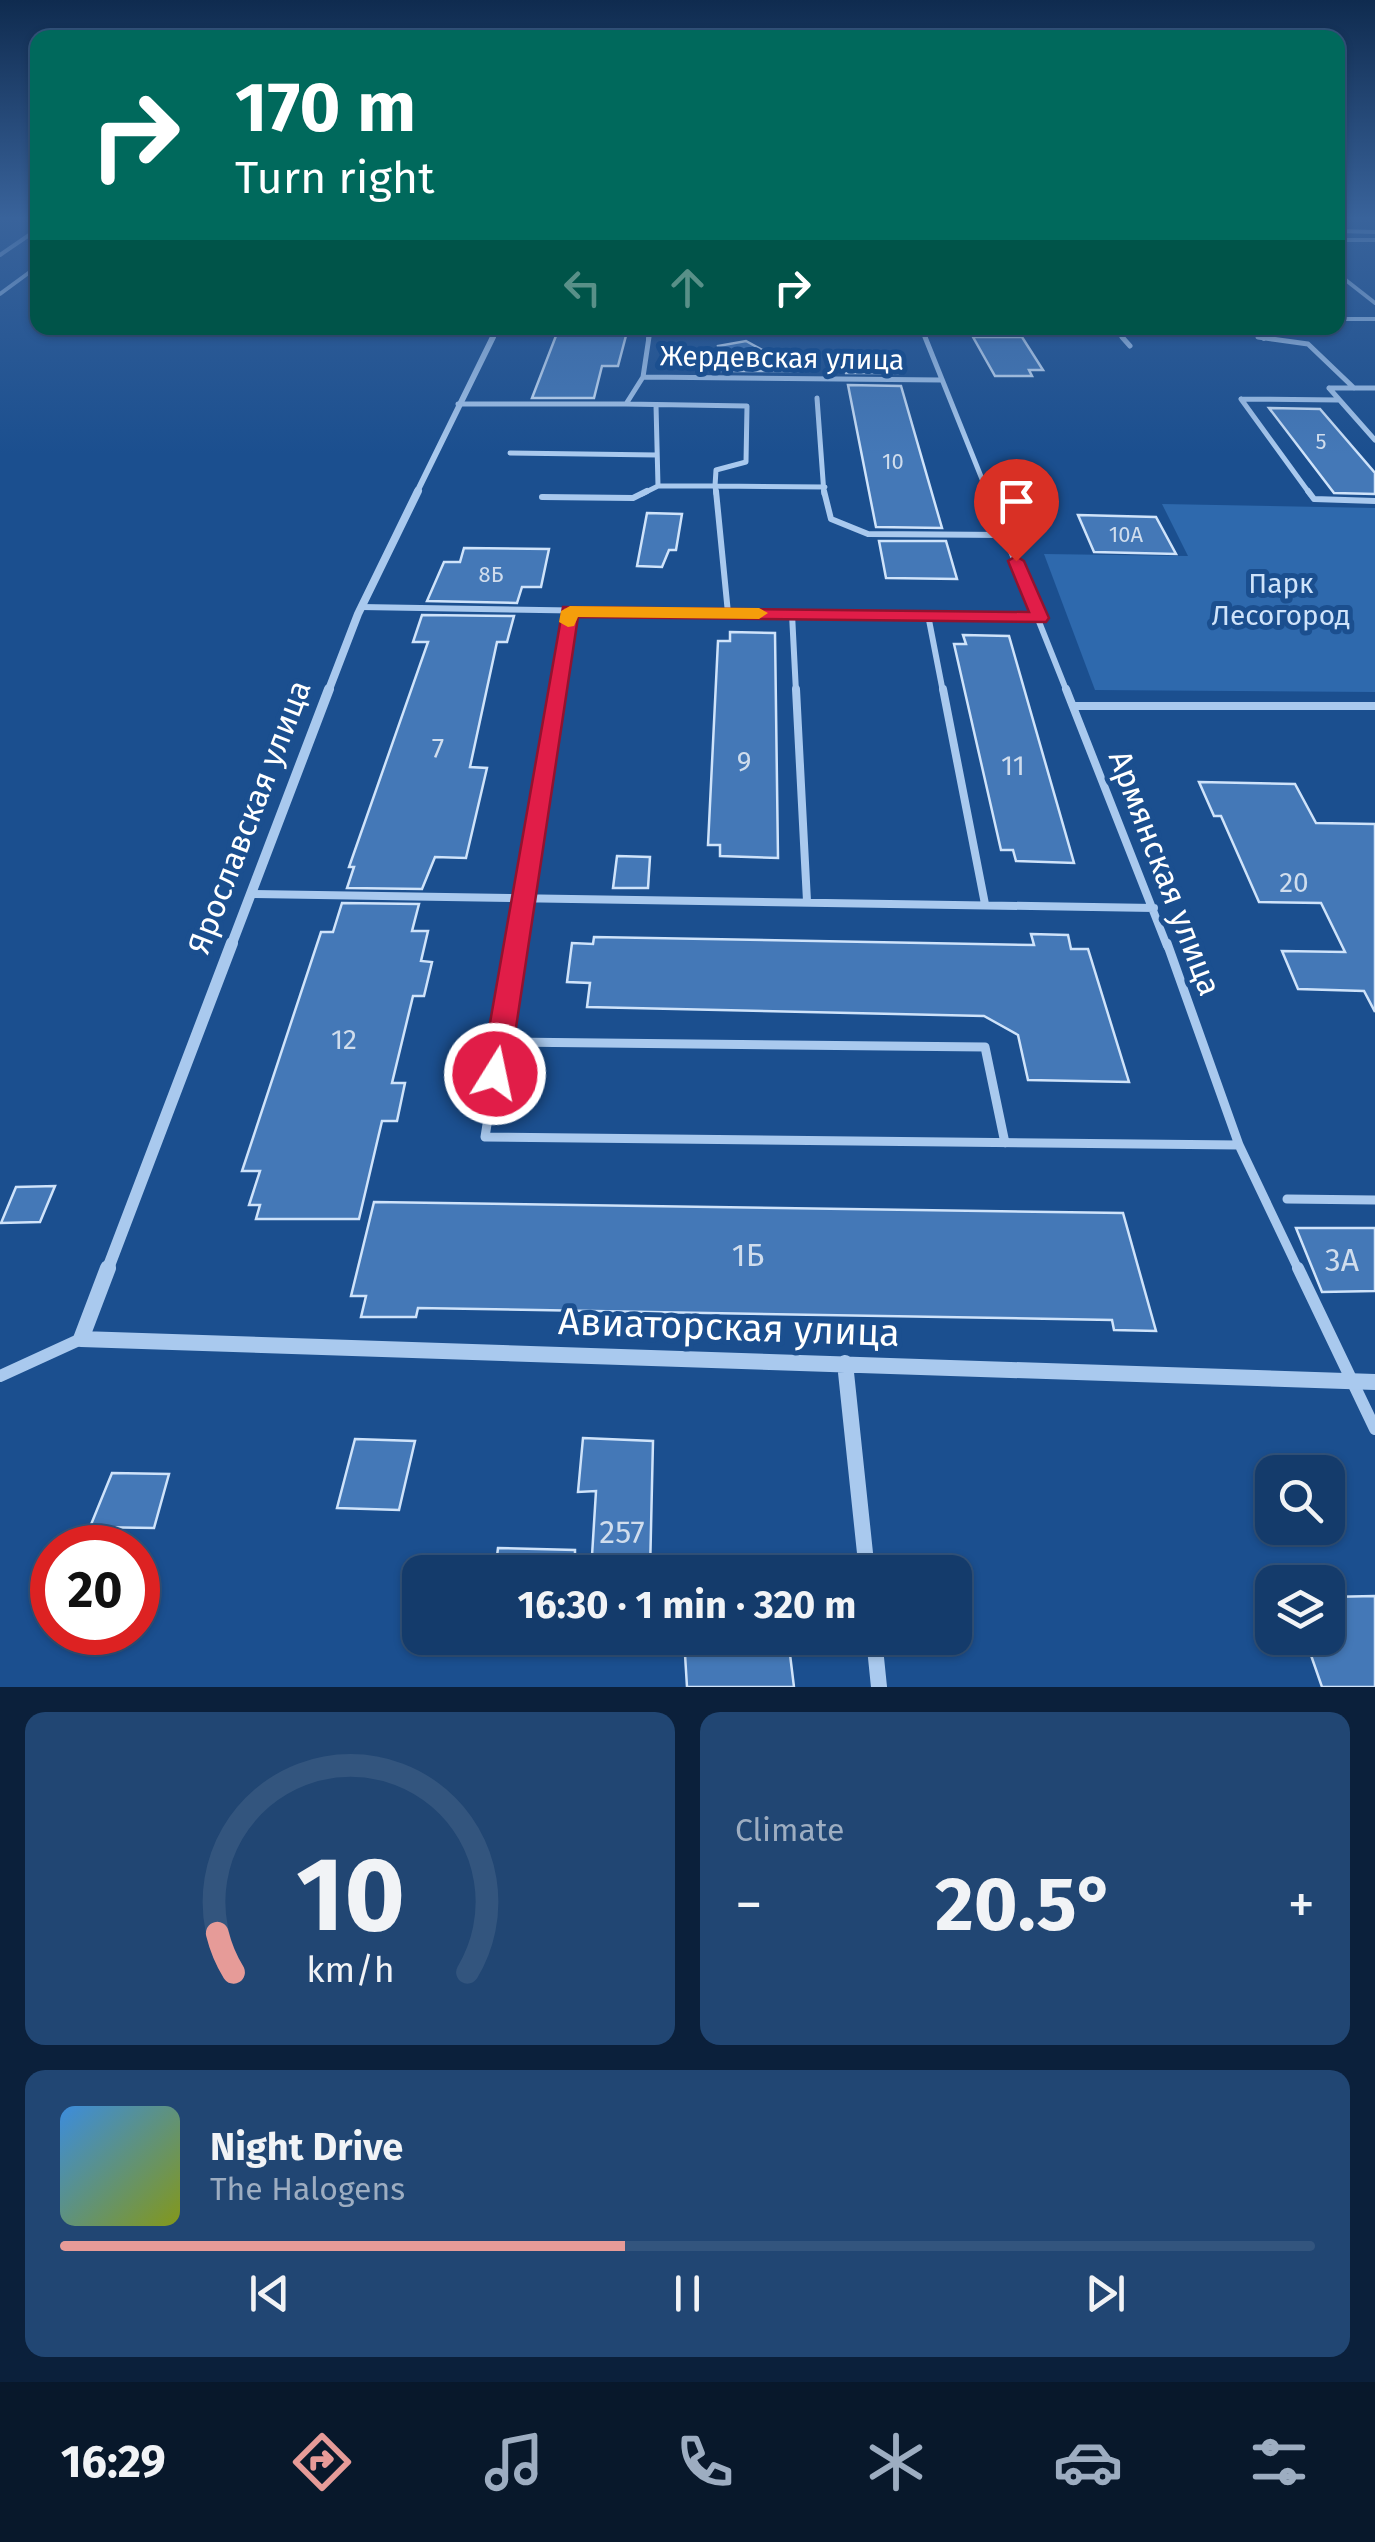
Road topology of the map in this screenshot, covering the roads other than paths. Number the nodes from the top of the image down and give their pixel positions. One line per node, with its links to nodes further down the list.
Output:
1 (1345, 319): 2 (lane)
2 (1375, 319)
3 (494, 335): 15 (street, Ярославская улица)
4 (649, 335): 9 (lane)
5 (923, 335): 10 (lane, Армянская улица)
6 (1120, 335): 8 (lane)
7 (1256, 335): 11 (lane)
8 (1130, 346)
9 (643, 377): 10 (lane, Жердевская улица); 16 (lane, Жердевская улица)
10 (940, 380): 26 (lane, Армянская улица)
11 (1354, 388): 12 (lane); 14 (lane)
12 (1375, 388)
13 (817, 398): 23 (lane)
14 (1339, 400): 18 (lane); 25 (lane)
15 (458, 404): 16 (lane); 27 (street, Ярославская улица)
16 (621, 404): 17 (lane)
17 (656, 405): 20 (lane); 22 (lane)
18 (1375, 440)
19 (510, 452): 20 (lane)
20 (658, 454): 21 (lane)
21 (658, 486): 22 (lane); 24 (lane)
22 (714, 486): 23 (lane); 29 (lane)
23 (825, 487): 26 (lane)
24 (542, 496)
25 (1375, 501)
26 (1005, 535): 32 (lane, Армянская улица)
27 (362, 607): 28 (lane); 35 (street, Ярославская улица)
28 (570, 611): 29 (lane); 36 (lane)
29 (728, 613): 30 (lane)
30 (792, 614): 31 (lane); 37 (lane)
31 (928, 615): 32 (lane); 38 (lane)
32 (1040, 618): 33 (lane, Армянская улица)
33 (1075, 706): 34 (lane); 39 (lane, Армянская улица)
34 (1375, 706)
35 (252, 894): 36 (lane); 45 (street, Ярославская улица)
36 (525, 898): 37 (lane); 40 (lane)
37 (806, 901): 38 (lane)
38 (984, 904): 39 (lane)
39 (1154, 908): 42 (lane, Армянская улица)
40 (500, 1042): 41 (lane); 41 (lane)
41 (1004, 1143): 42 (lane)
42 (1239, 1145): 48 (lane, Армянская улица)
43 (1286, 1199): 44 (lane)
44 (1375, 1200)
45 (81, 1339): 46 (street, Авиаторская улица); 47 (lane)
46 (845, 1363): 48 (street, Авиаторская улица); 51 (street)
47 (0, 1376)
48 (1352, 1382): 49 (street, Авиаторская улица); 50 (lane, Армянская улица)
49 (1375, 1382)
50 (1375, 1429)
51 (865, 1555)
52 (876, 1655): 53 (street)
53 (880, 1687)

